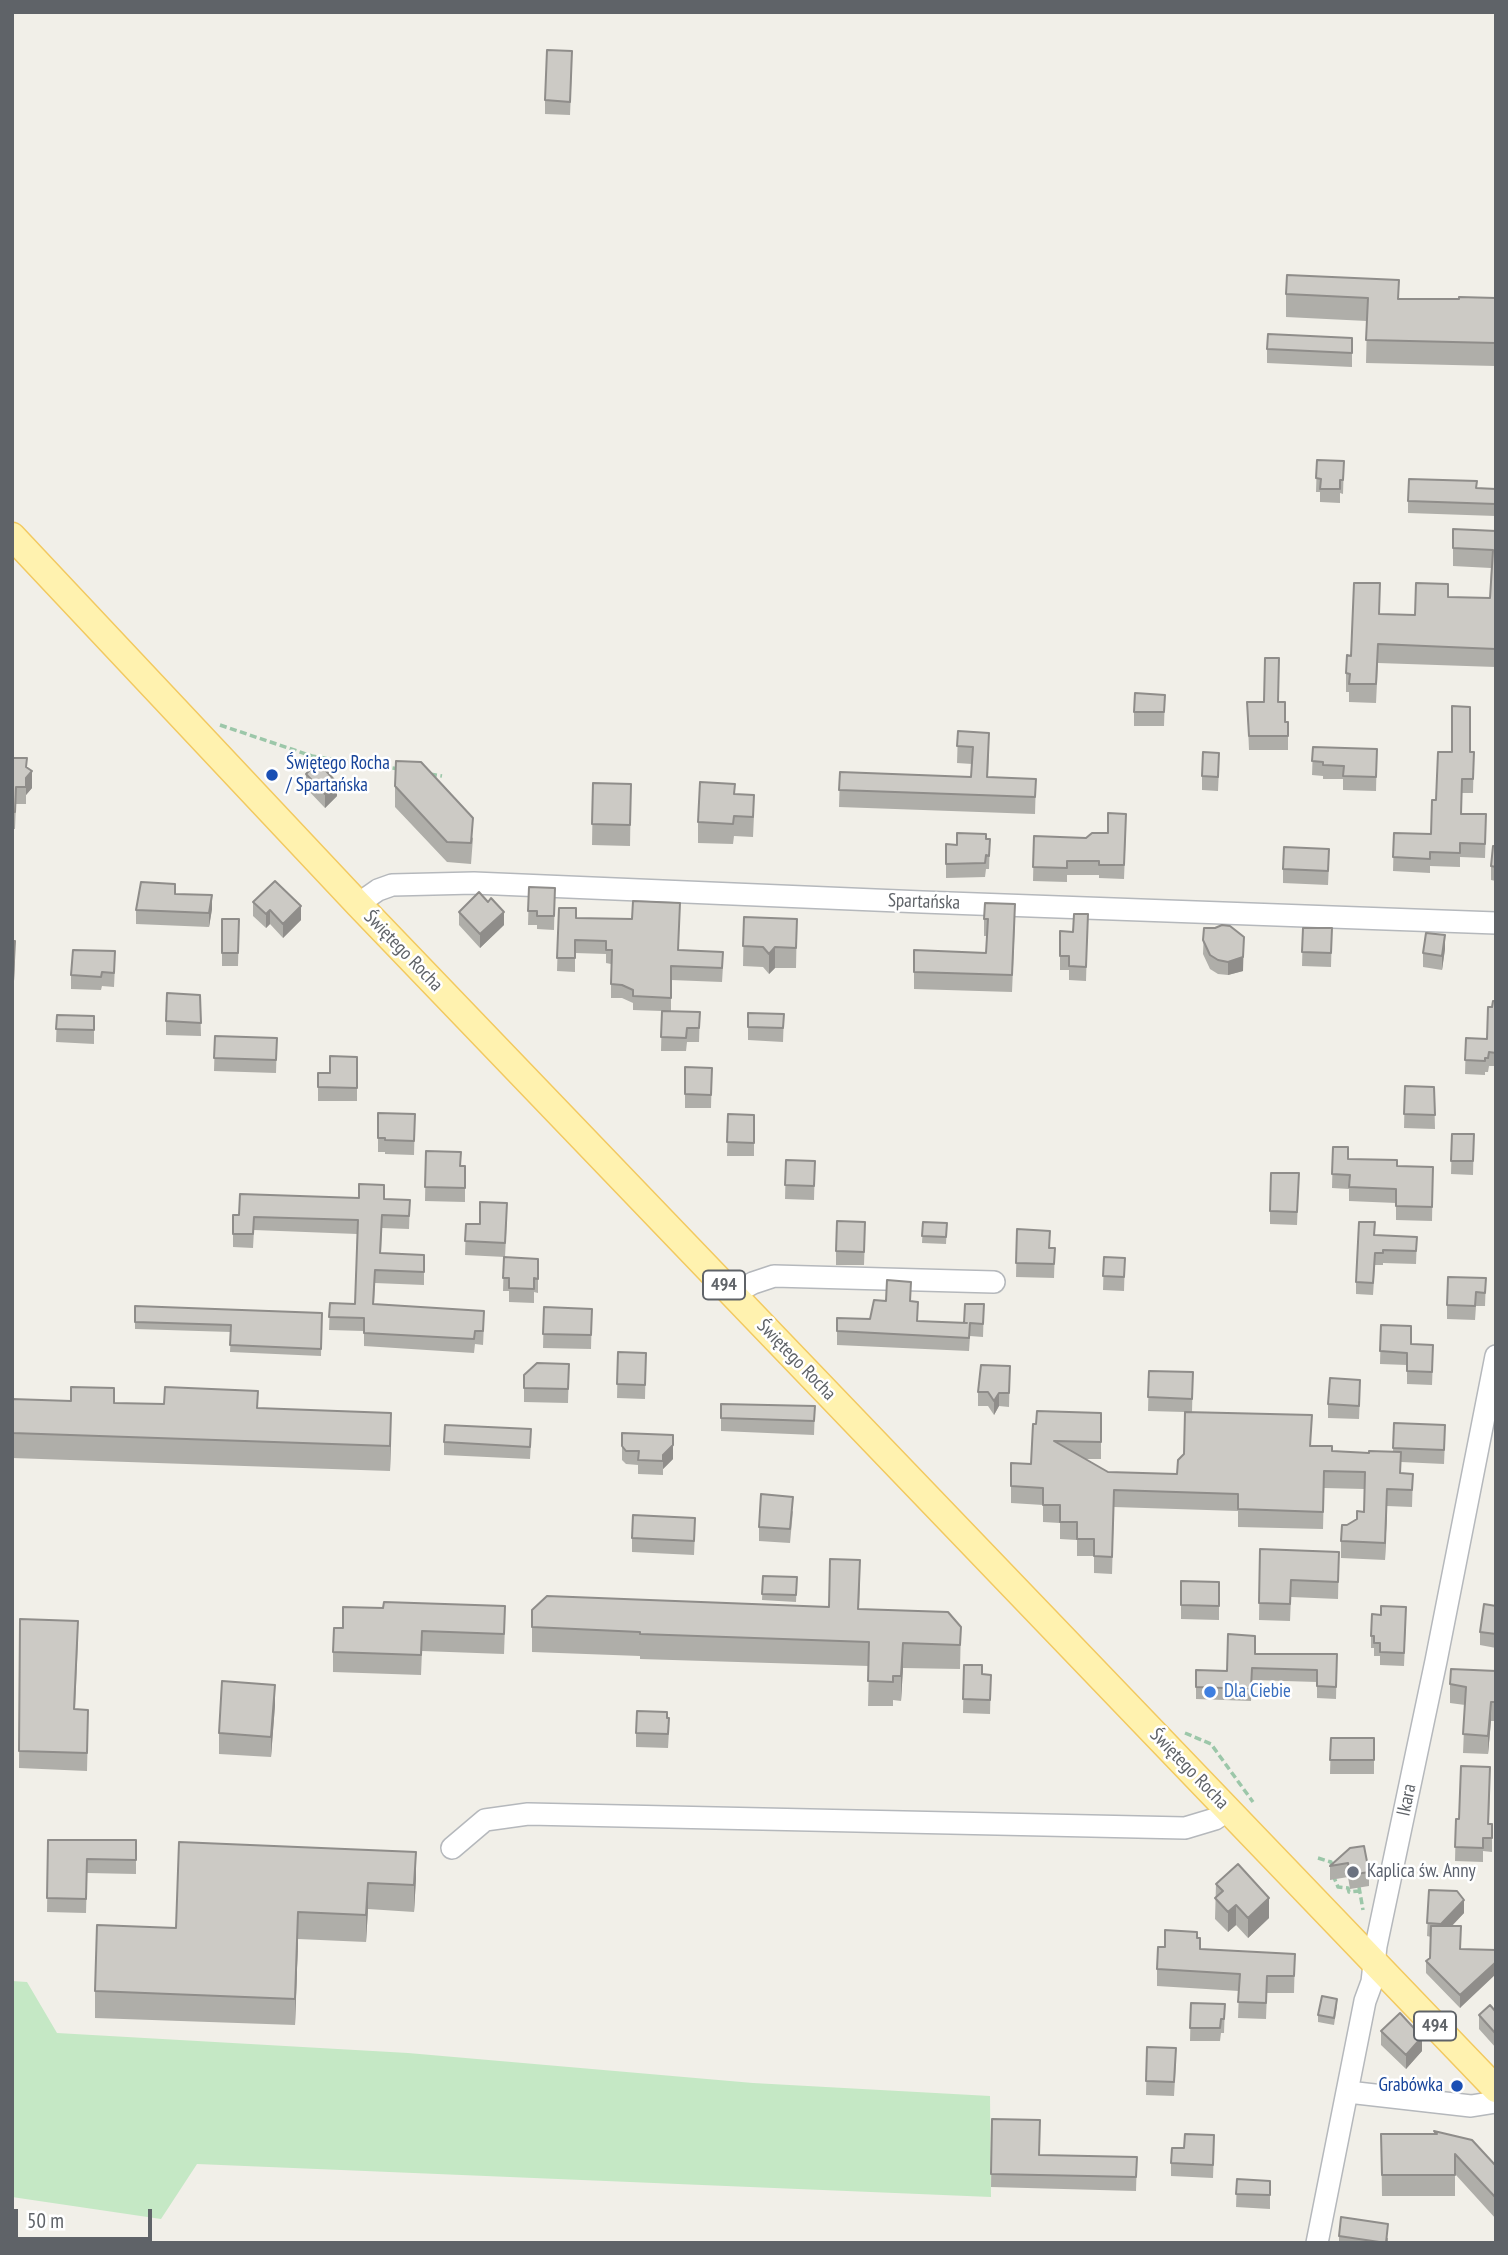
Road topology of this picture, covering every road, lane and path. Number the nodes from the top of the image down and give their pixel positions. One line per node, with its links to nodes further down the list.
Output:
1 (12, 536): 2 (main road, Świętego Rocha / 494)
2 (192, 729): 3 (path); 6 (main road, Świętego Rocha / 494)
3 (406, 770)
4 (418, 771): 5 (path)
5 (442, 776)
6 (358, 904): 7 (street, Spartańska); 9 (main road, Świętego Rocha / 494)
7 (1496, 923)
8 (994, 1282): 9 (street)
9 (733, 1294): 11 (main road, Świętego Rocha / 494)
10 (1496, 1356): 15 (street, Ikara)
11 (1228, 1810): 12 (street); 15 (main road, Świętego Rocha / 494)
12 (452, 1848)
13 (1318, 1858): 14 (path)
14 (1363, 1912)
15 (1374, 1962): 16 (main road, Świętego Rocha / 494); 17 (street, Ikara)
16 (1496, 2090)
17 (1348, 2092): 18 (street); 19 (street, Ikara)
18 (1496, 2102)
19 (1317, 2243)

